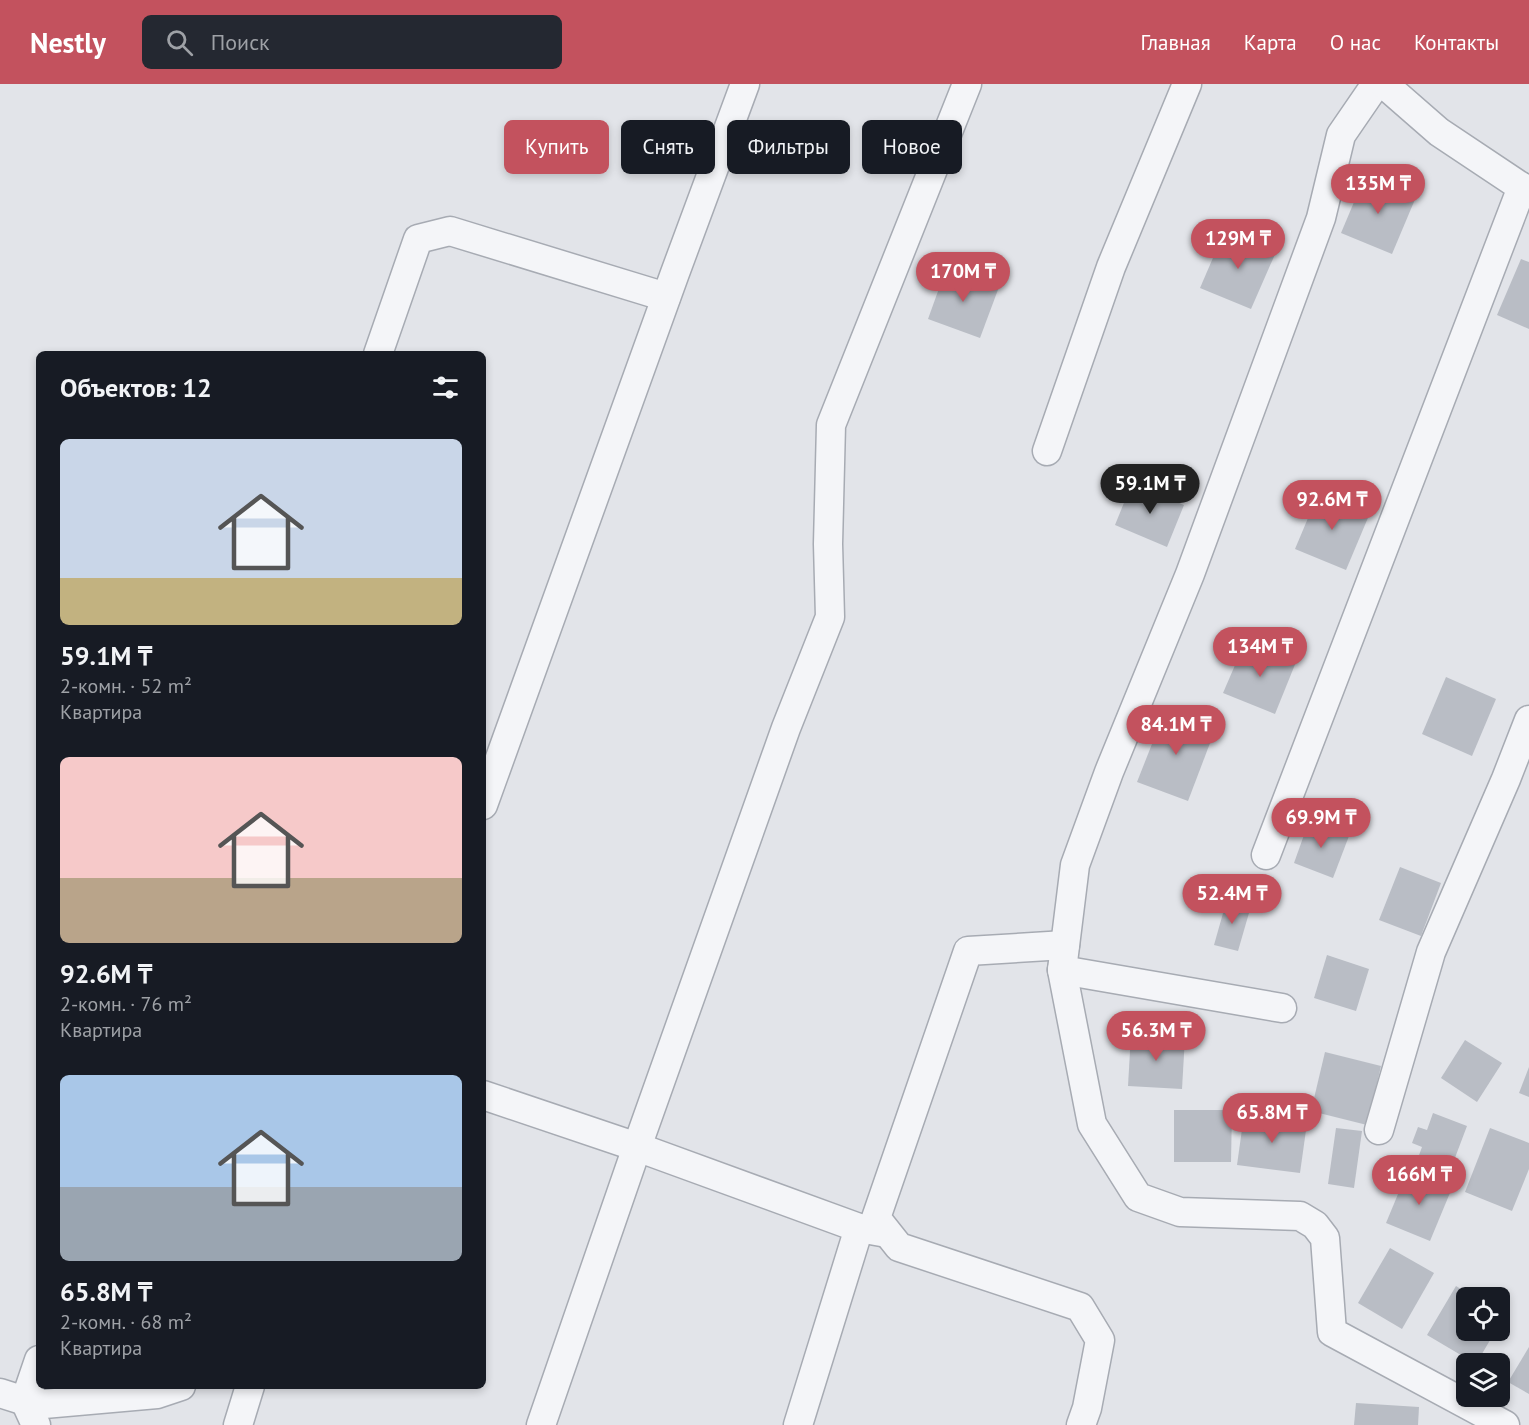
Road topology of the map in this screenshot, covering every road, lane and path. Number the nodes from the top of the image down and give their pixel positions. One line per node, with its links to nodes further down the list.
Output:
1 (745, 84): 7 (street)
2 (967, 84): 17 (street)
3 (1187, 84): 9 (street)
4 (1376, 84): 13 (street)
5 (1384, 84): 6 (street)
6 (1526, 190): 12 (street)
7 (666, 297): 8 (street); 11 (street)
8 (379, 351)
9 (1047, 451)
10 (1529, 720): 16 (street)
11 (486, 797)
12 (1266, 855)
13 (1063, 958): 14 (street); 19 (street); 28 (street)
14 (1282, 1008)
15 (486, 1096): 17 (street)
16 (1378, 1130)
17 (637, 1147): 18 (street); 25 (street)
18 (859, 1228): 19 (street); 26 (street)
19 (887, 1233): 27 (street)
20 (36, 1367): 23 (street)
21 (172, 1389): 23 (street)
22 (249, 1389): 24 (street)
23 (20, 1406)
24 (238, 1425)
25 (541, 1425)
26 (798, 1425)
27 (1081, 1425)
28 (1504, 1425)

